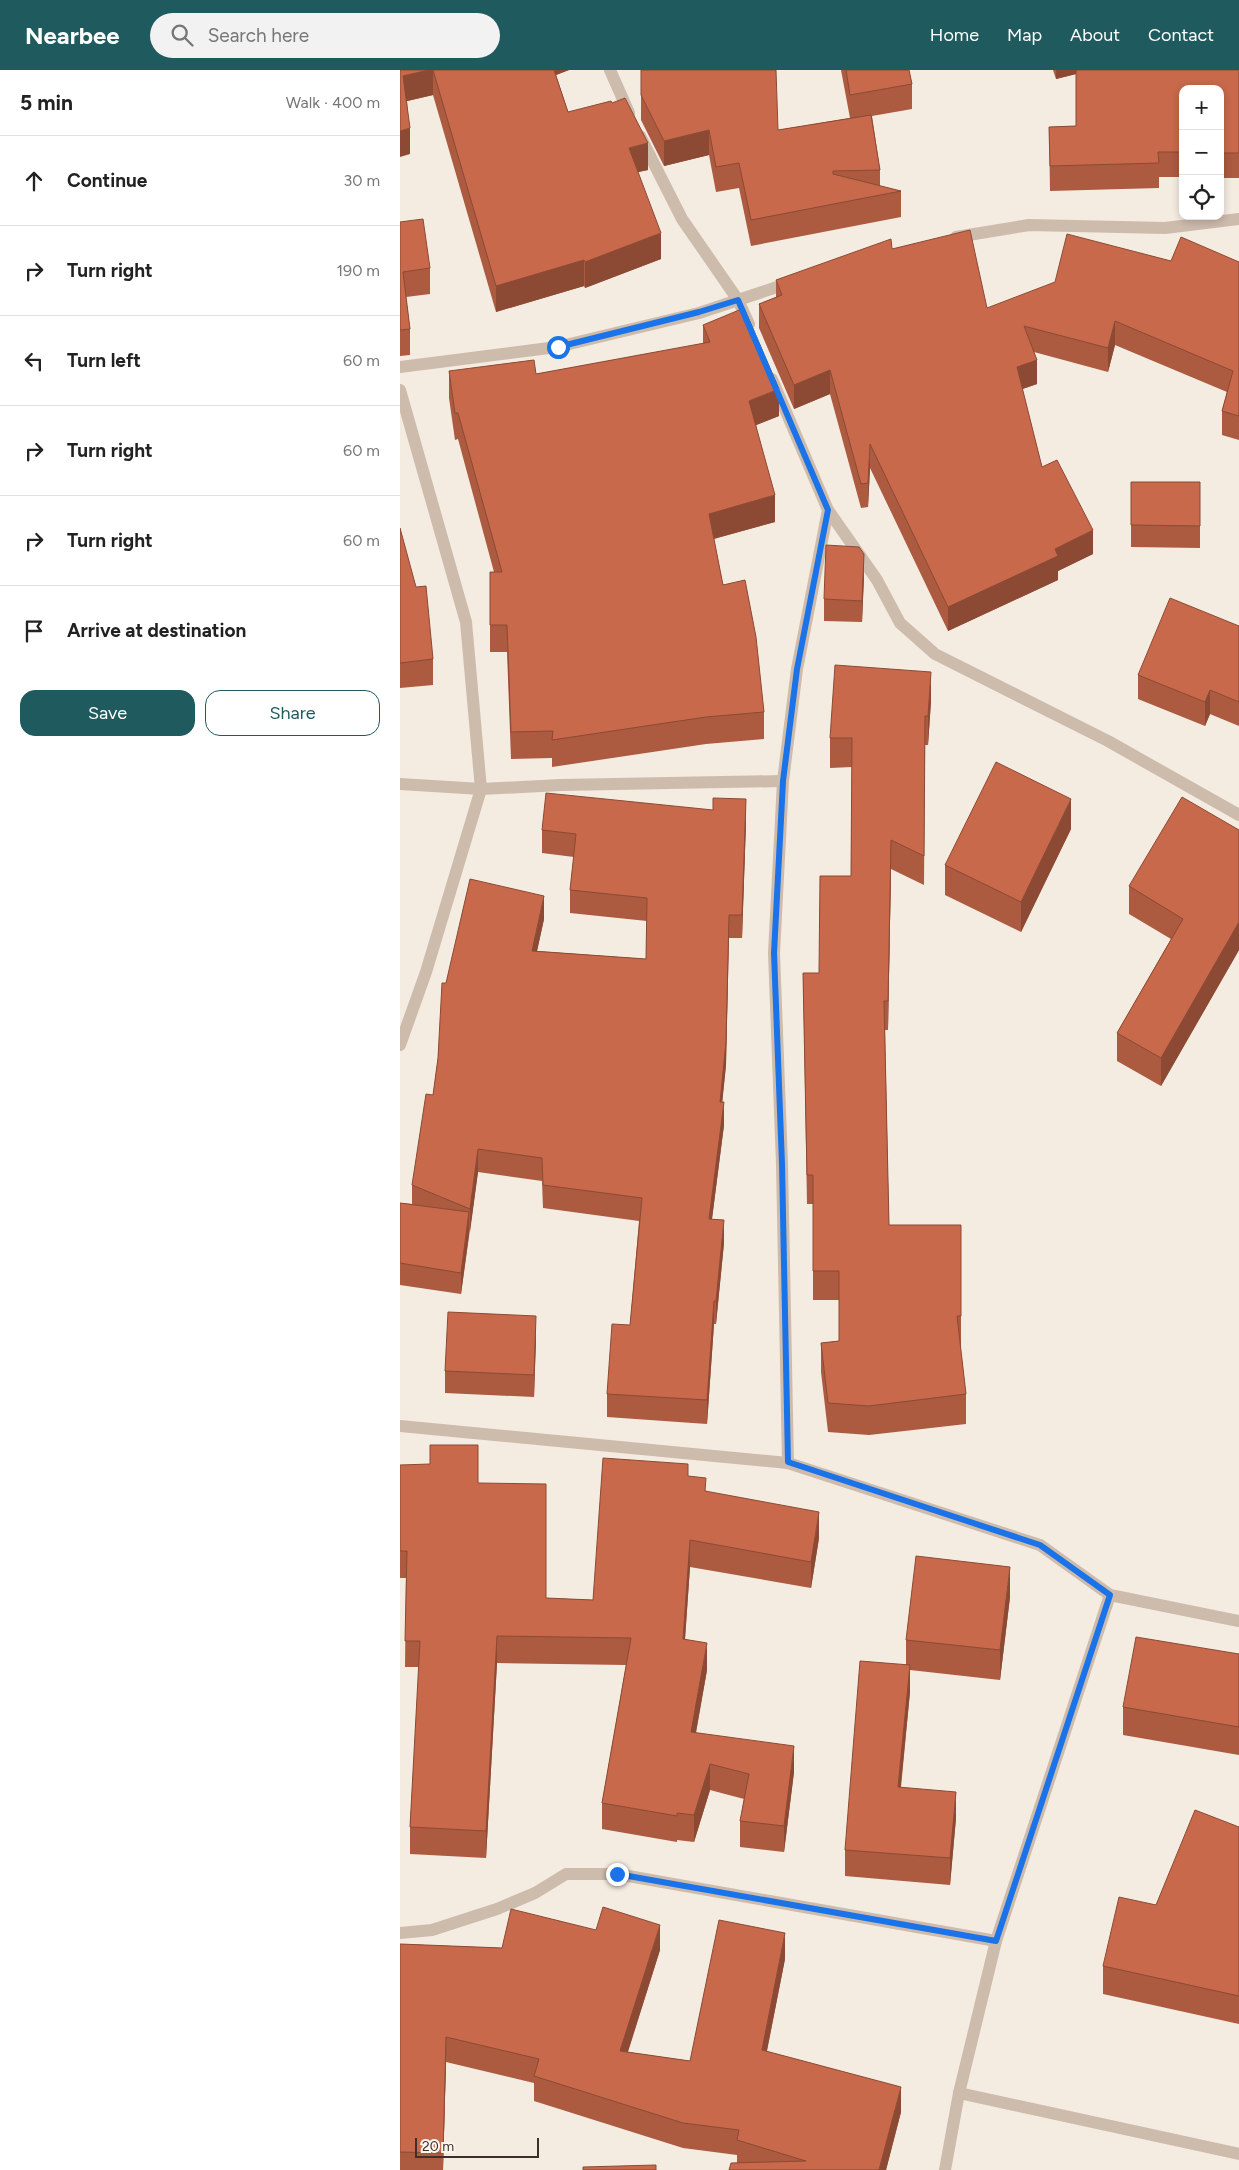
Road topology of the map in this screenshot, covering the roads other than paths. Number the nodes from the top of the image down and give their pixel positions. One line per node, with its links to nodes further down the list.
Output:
1 (610, 70): 5 (street)
2 (1239, 219): 3 (street)
3 (942, 240)
4 (802, 279): 5 (street)
5 (738, 300): 6 (street); 8 (street)
6 (754, 336)
7 (766, 364): 10 (street)
8 (400, 367)
9 (400, 390): 13 (street)
10 (828, 510): 11 (street); 14 (street)
11 (783, 781): 13 (street); 17 (street)
12 (400, 784): 13 (street)
13 (481, 789): 15 (street)
14 (1239, 816)
15 (400, 1045)
16 (400, 1426): 17 (street)
17 (788, 1462): 18 (street)
18 (1110, 1595): 19 (street); 21 (street)
19 (1239, 1621)
20 (400, 1934): 21 (street)
21 (996, 1941): 22 (street)
22 (959, 2093): 23 (street); 24 (street)
23 (1239, 2154)
24 (945, 2170)

